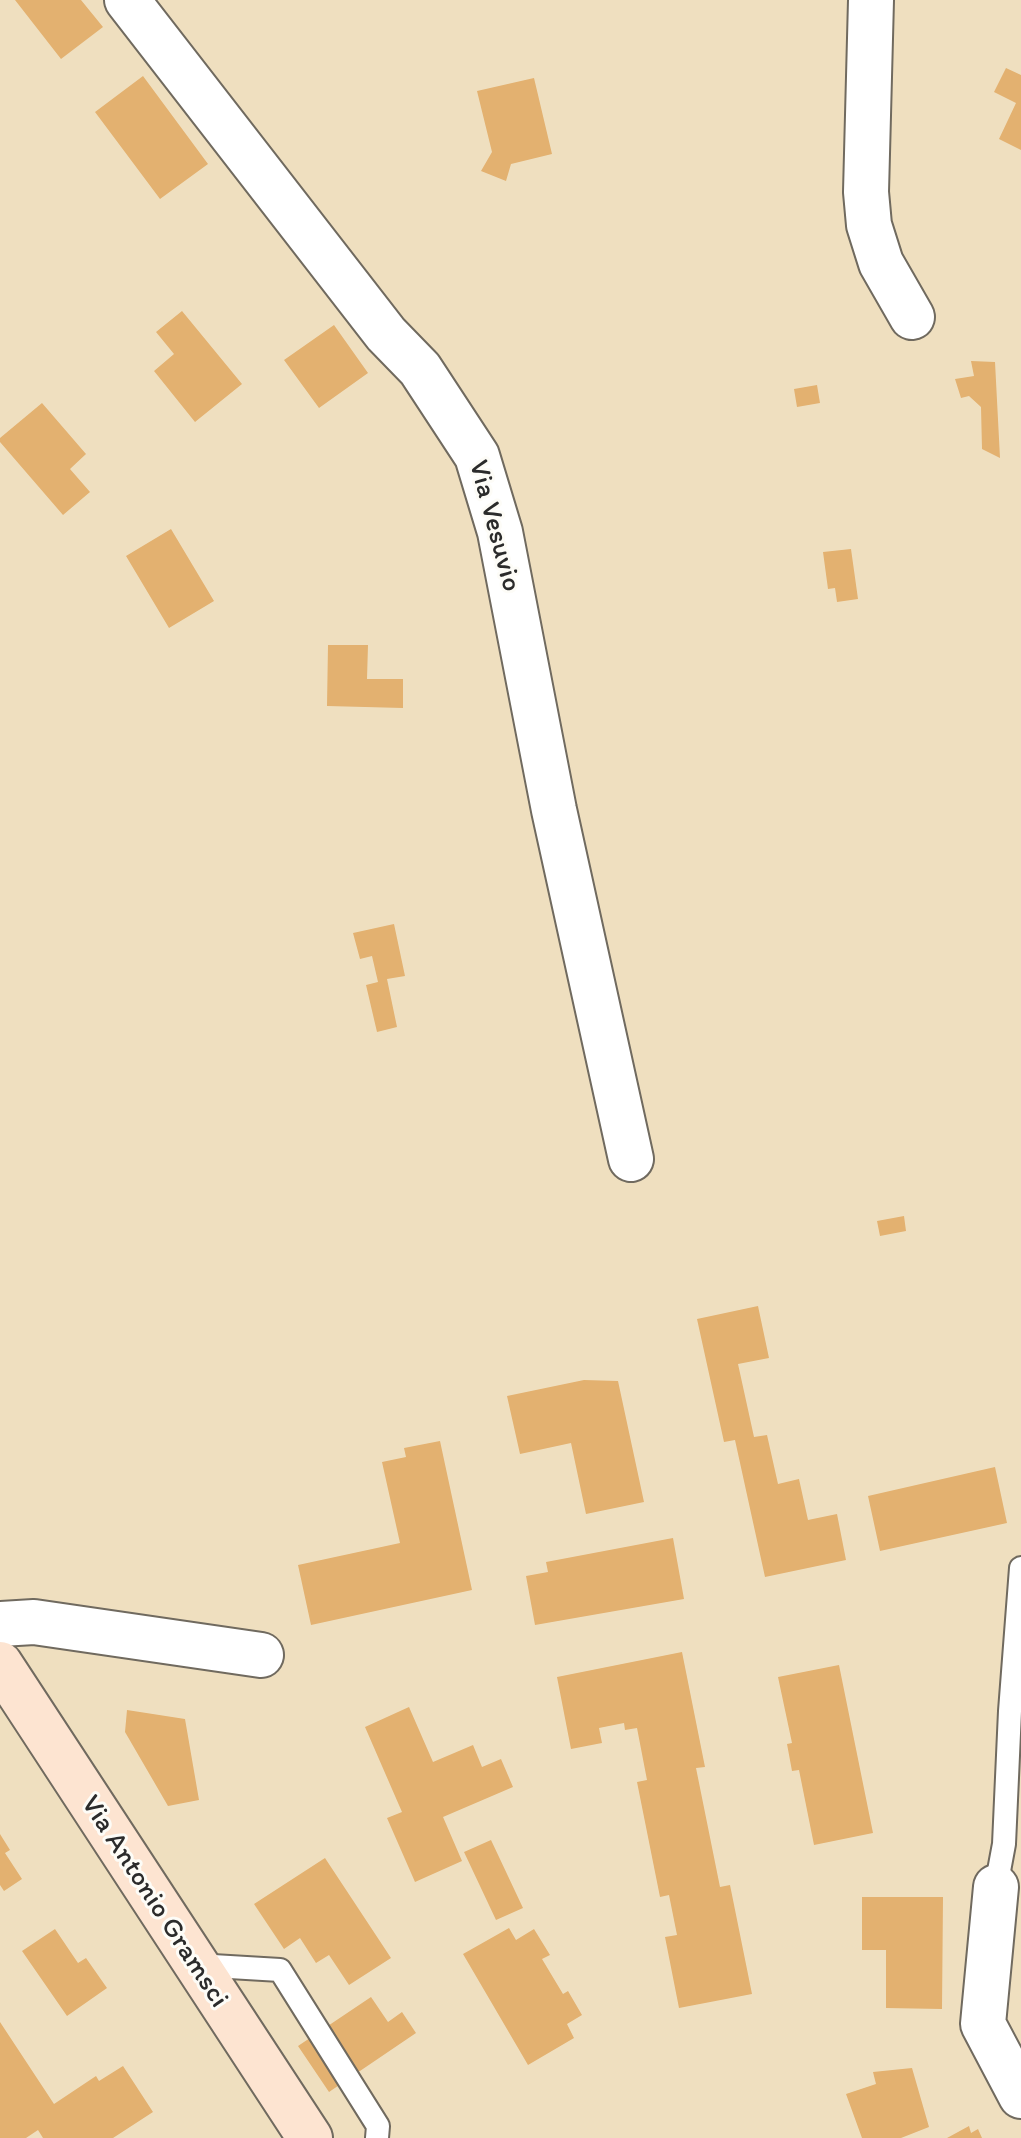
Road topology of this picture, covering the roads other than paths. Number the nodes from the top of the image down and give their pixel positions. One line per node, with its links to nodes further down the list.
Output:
1 (127, 0): 4 (street, Via Vesuvio)
2 (871, 0): 3 (street)
3 (912, 317)
4 (631, 1159)
5 (1021, 1568): 9 (lane)
6 (0, 1624): 7 (street)
7 (261, 1655)
8 (0, 1664): 10 (main road, Via Antonio Gramsci)
9 (996, 1887): 11 (street)
10 (196, 1965): 12 (main road, Via Antonio Gramsci); 13 (lane)
11 (1021, 2096)
12 (310, 2138)
13 (377, 2138)

